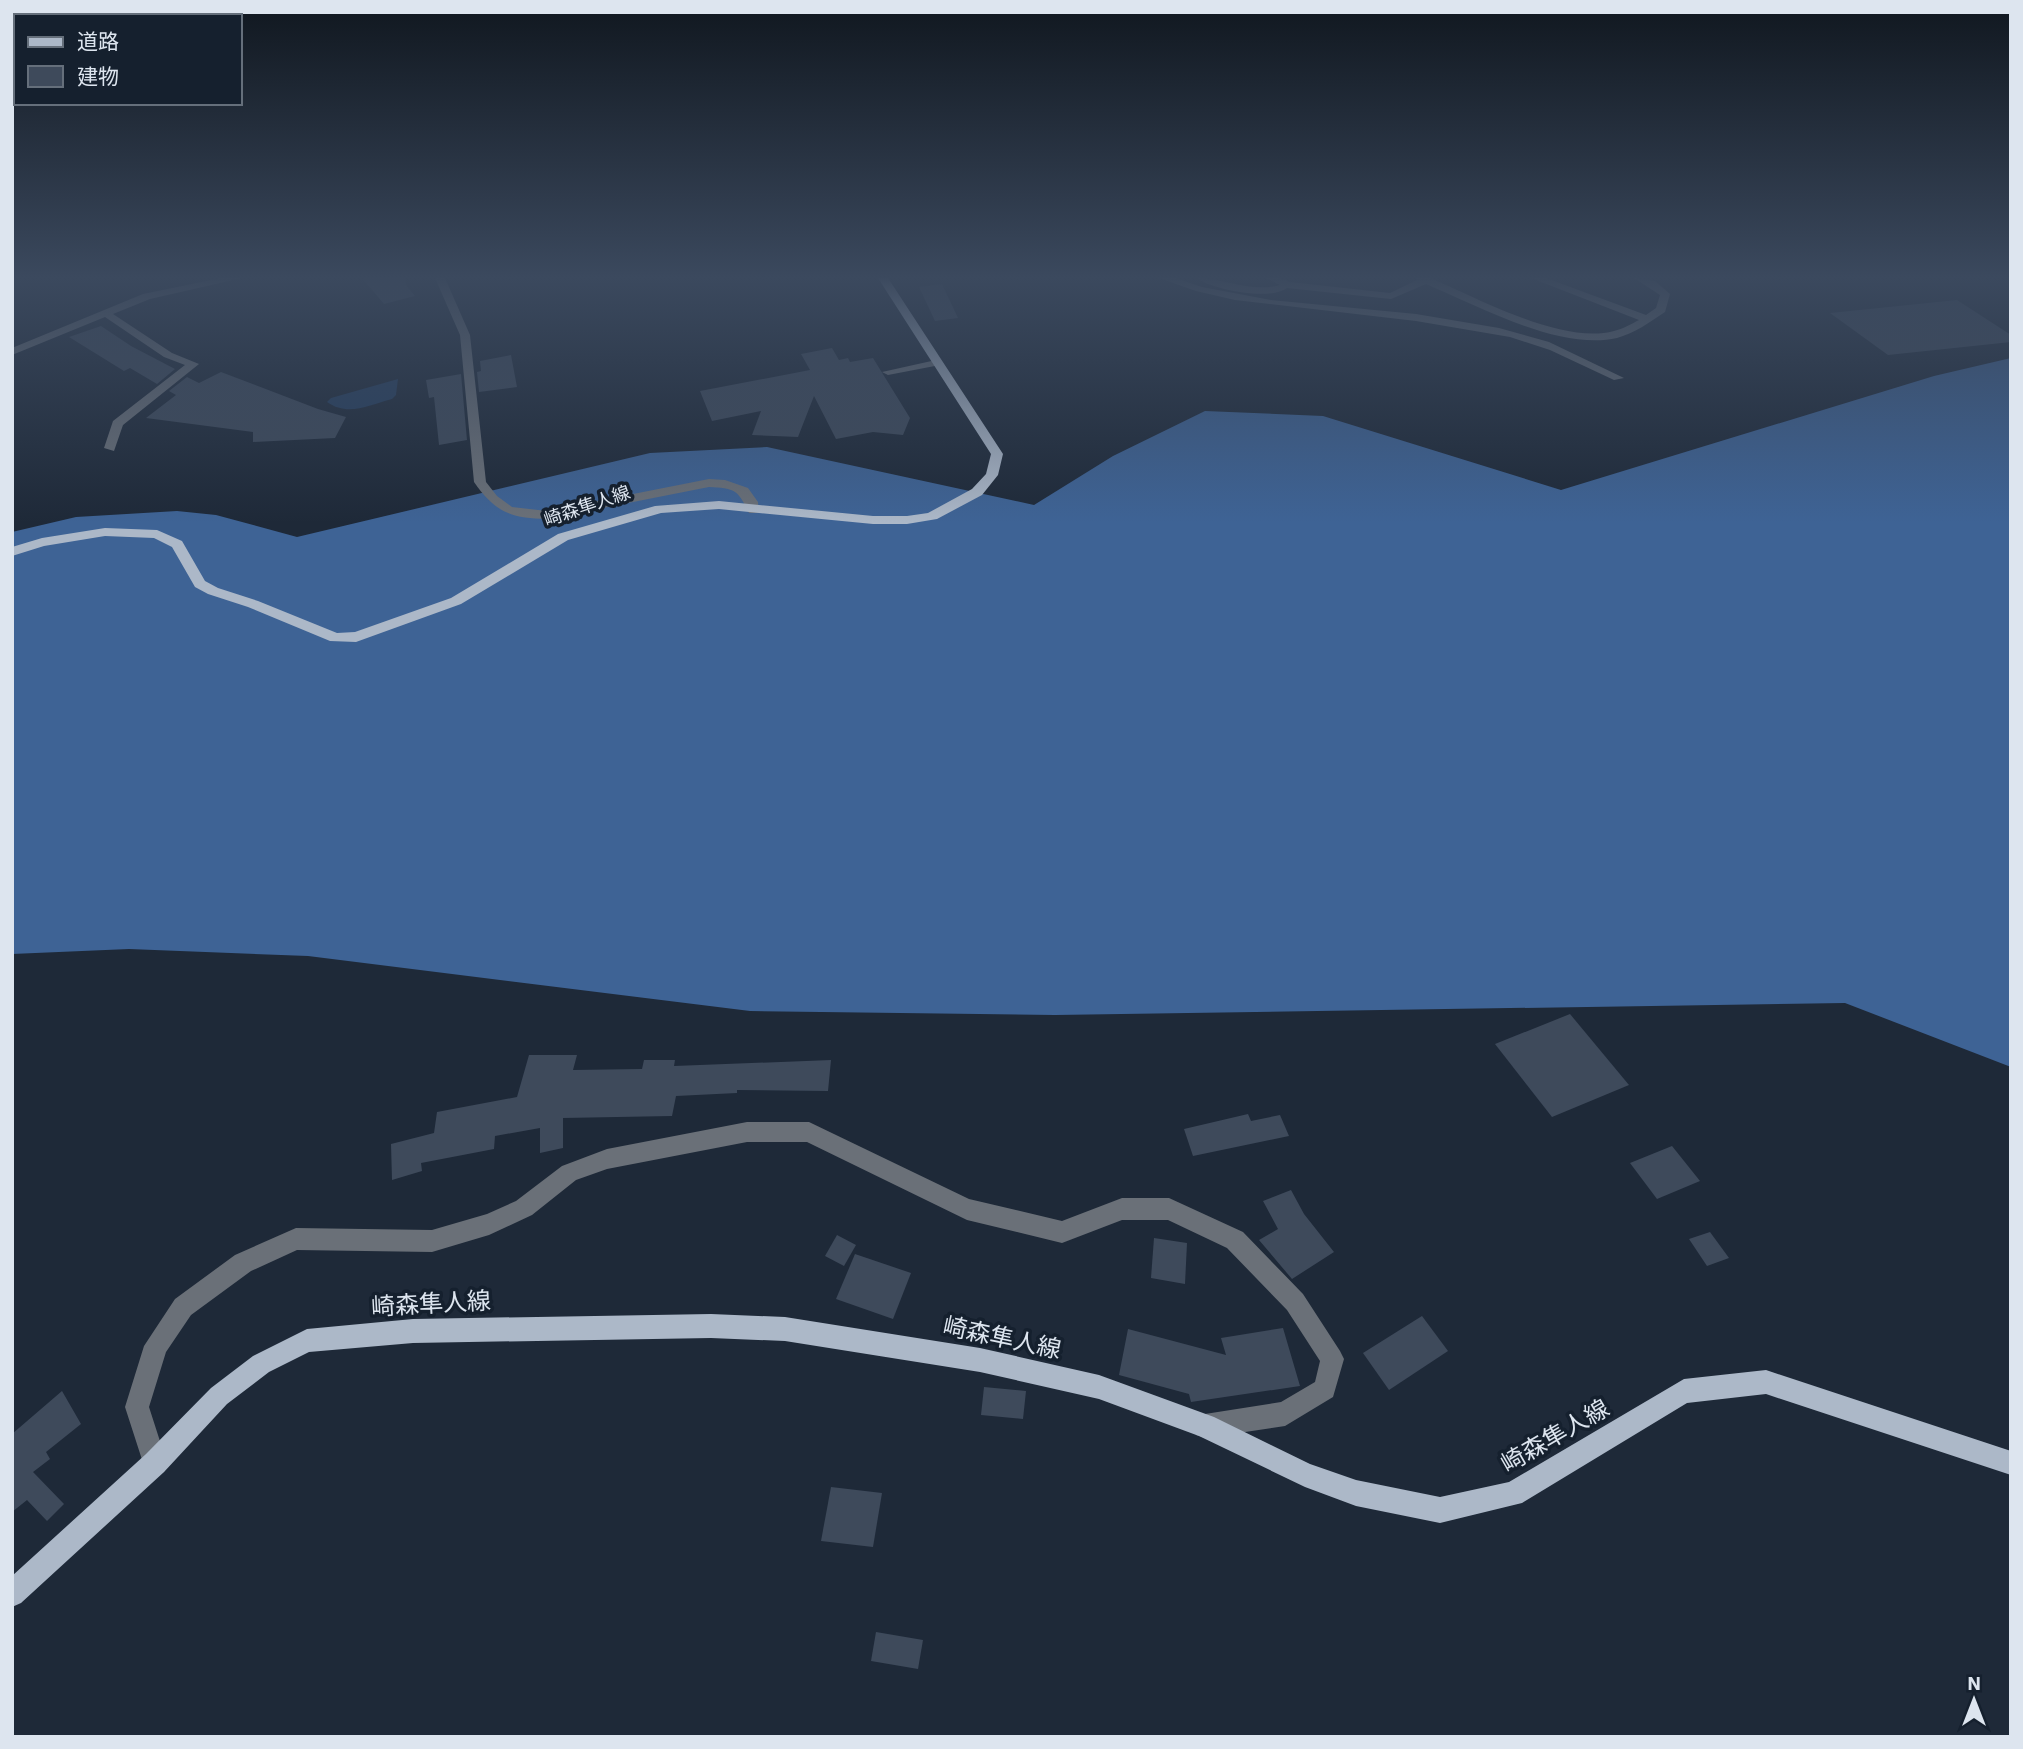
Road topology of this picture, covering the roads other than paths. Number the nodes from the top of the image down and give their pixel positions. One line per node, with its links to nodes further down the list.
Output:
1 (182, 360): 8 (street)
2 (468, 360): 9 (street)
3 (934, 360): 5 (main road, 崎森隼人線)
4 (1579, 360): 7 (street)
5 (936, 363): 6 (street); 9 (main road, 崎森隼人線)
6 (888, 372)
7 (1618, 378)
8 (110, 448)
9 (754, 510): 10 (main road, 崎森隼人線)
10 (12, 552)
11 (1205, 1426): 12 (main road, 崎森隼人線); 12 (street); 13 (main road, 崎森隼人線)
12 (155, 1463): 14 (main road, 崎森隼人線)
13 (2011, 1463)
14 (12, 1594)

